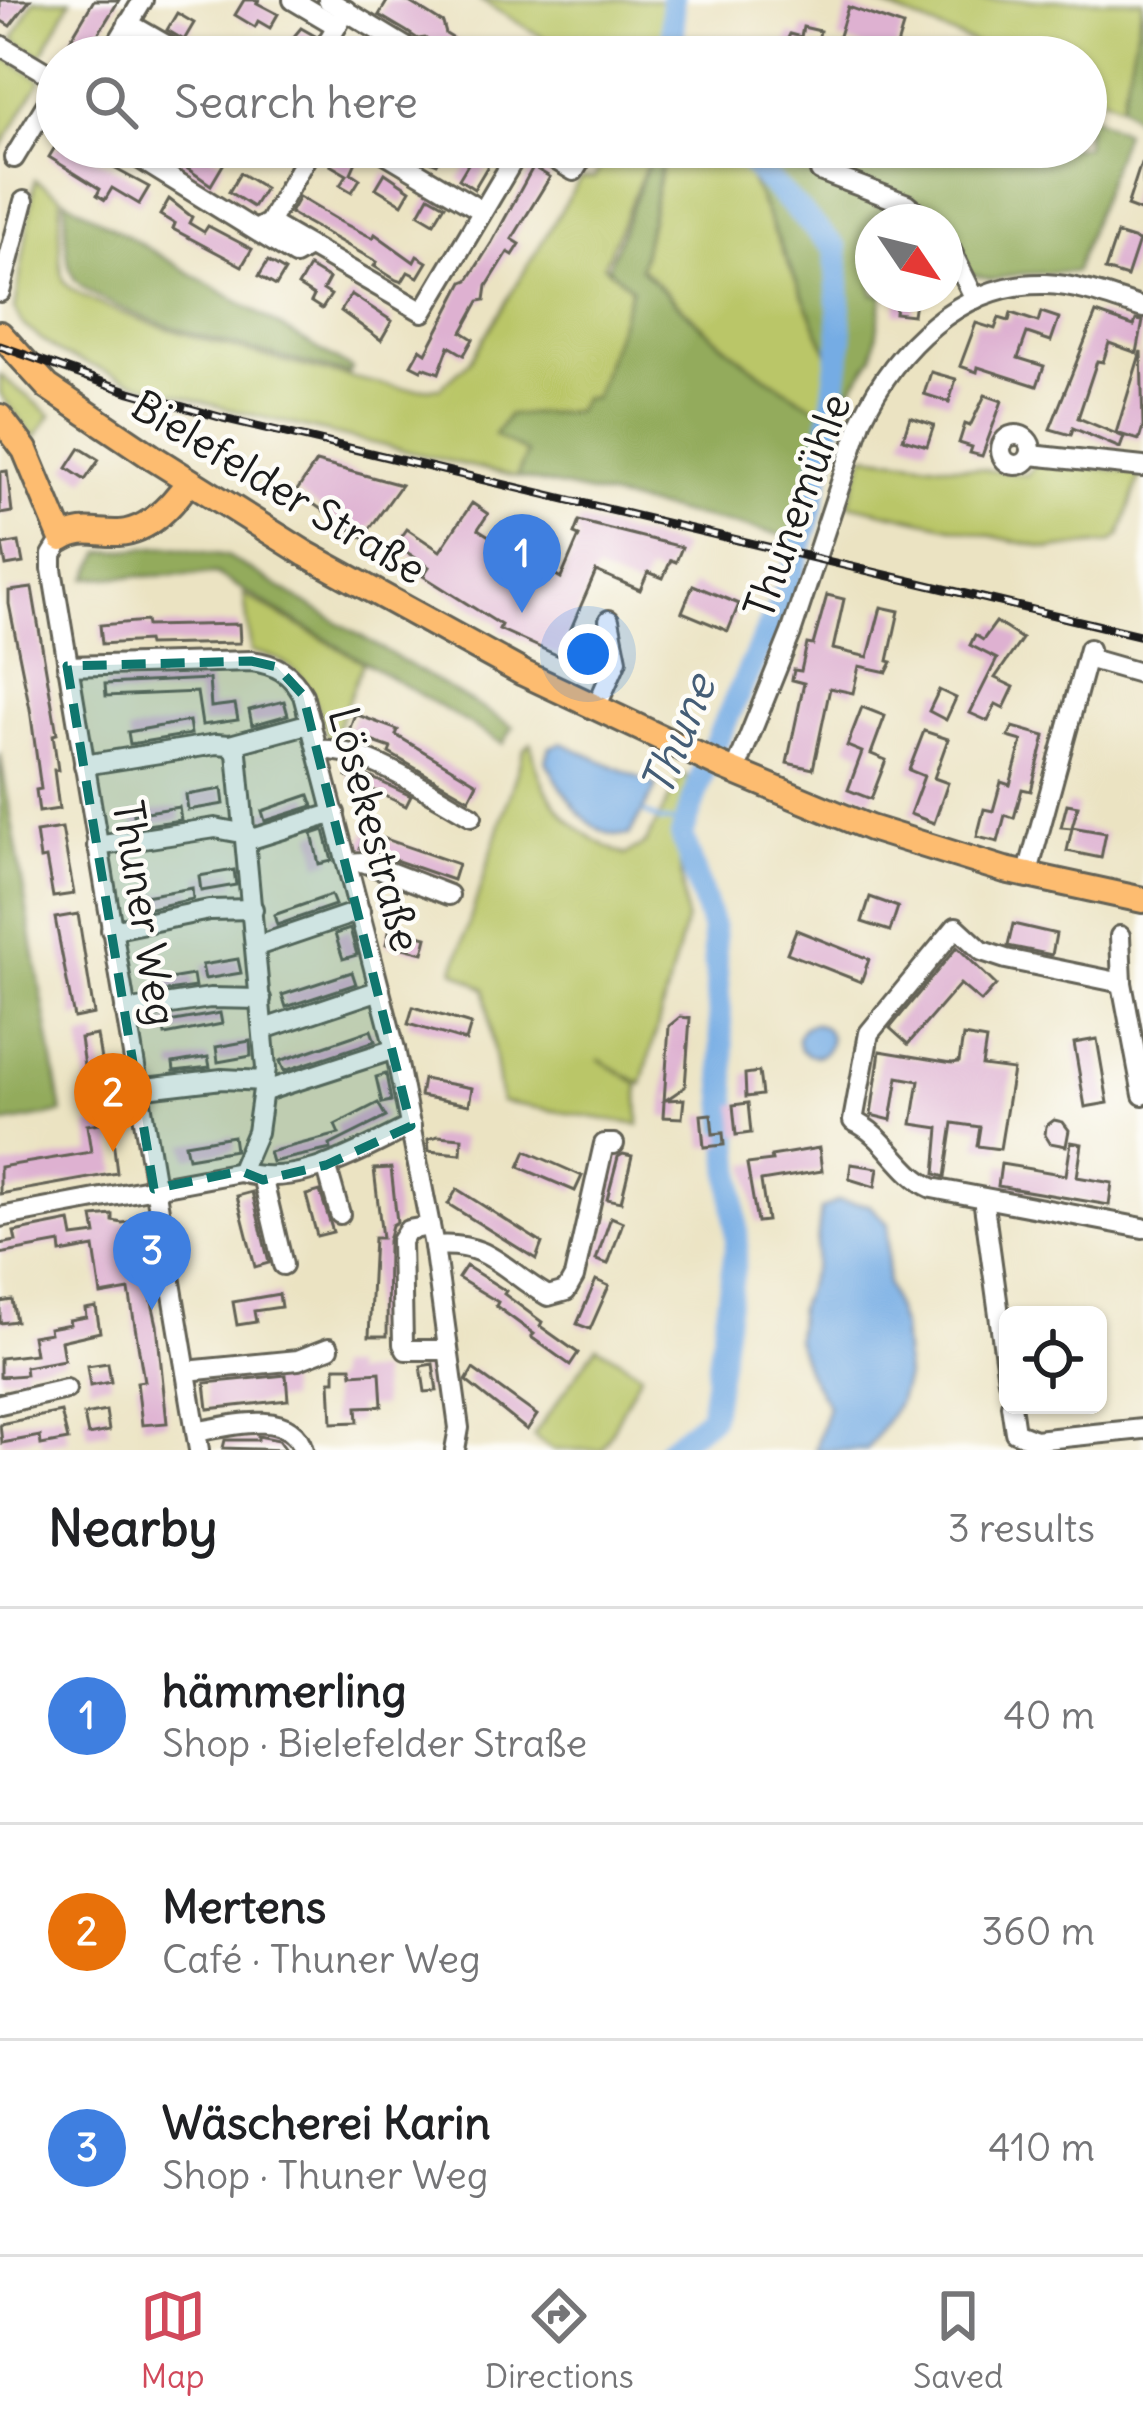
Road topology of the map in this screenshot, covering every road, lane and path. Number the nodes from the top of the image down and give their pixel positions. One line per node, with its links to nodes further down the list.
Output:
1 (142, 0): 5 (street)
2 (328, 0): 4 (street)
3 (297, 1): 4 (street)
4 (342, 18): 8 (street); 9 (street)
5 (128, 23): 6 (street); 7 (street)
6 (121, 36)
7 (151, 36)
8 (331, 36)
9 (379, 36)
10 (0, 45): 11 (street)
11 (36, 73)
12 (36, 124): 13 (street)
13 (14, 158)
14 (158, 168): 22 (street)
15 (299, 168): 22 (street)
16 (410, 168): 21 (street)
17 (508, 168): 21 (street)
18 (820, 171): 20 (street)
19 (24, 201): 24 (street)
20 (907, 204)
21 (482, 211): 22 (street)
22 (262, 227)
23 (963, 275): 25 (street)
24 (0, 292)
25 (975, 299): 26 (street, Thunemühle); 43 (street, Thunemühle)
26 (1143, 308)
27 (0, 334): 33 (main road, Bielefelder Straße)
28 (1026, 414): 30 (street)
29 (0, 417): 34 (main road)
30 (1022, 435): 31 (street); 31 (street)
31 (1031, 455): 32 (street)
32 (1143, 466)
33 (189, 481): 34 (main road); 38 (main road, Bielefelder Straße)
34 (71, 535): 36 (street, Thuner Weg)
35 (609, 620): 38 (street)
36 (67, 666): 39 (street, Lösekestraße); 42 (street, Thuner Weg)
37 (1143, 674): 49 (street)
38 (596, 708): 43 (main road, Bielefelder Straße)
39 (311, 723): 40 (street); 41 (street, Lösekestraße)
40 (230, 745): 42 (street); 46 (street)
41 (319, 751): 44 (street, Lösekestraße); 45 (street)
42 (84, 765): 47 (street, Thuner Weg)
43 (728, 769): 49 (main road, Bielefelder Straße)
44 (335, 813): 46 (street); 48 (street, Lösekestraße)
45 (472, 816)
46 (248, 837): 47 (street); 52 (street)
47 (97, 846): 54 (street, Thuner Weg)
48 (347, 863): 50 (street); 53 (street, Lösekestraße)
49 (1027, 876): 51 (main road, Bielefelder Straße)
50 (449, 895)
51 (1143, 900)
52 (253, 909): 54 (street); 56 (street)
53 (360, 911): 56 (street); 58 (street, Lösekestraße)
54 (111, 930): 60 (street, Thuner Weg)
55 (1120, 936): 57 (street)
56 (257, 946): 59 (street)
57 (1122, 983): 65 (street); 72 (street)
58 (380, 990): 61 (street); 62 (street, Lösekestraße)
59 (261, 999): 60 (street); 61 (street)
60 (125, 1011): 64 (street, Thuner Weg)
61 (264, 1029): 63 (street)
62 (395, 1049): 63 (street); 66 (street, Lösekestraße)
63 (265, 1086): 64 (street); 69 (street)
64 (137, 1089): 71 (street, Thuner Weg)
65 (1143, 1095)
66 (411, 1126): 68 (street); 76 (street, Lösekestraße)
67 (602, 1143): 76 (street)
68 (326, 1165): 70 (street); 73 (street)
69 (239, 1172): 70 (street); 71 (street)
70 (263, 1180): 77 (street)
71 (154, 1189): 74 (street); 81 (street, Thuner Weg)
72 (983, 1198): 75 (street); 78 (street)
73 (340, 1214)
74 (0, 1217)
75 (1143, 1228)
76 (432, 1236): 80 (street, Lösekestraße); 80 (street)
77 (283, 1265)
78 (999, 1314)
79 (328, 1348): 81 (street)
80 (446, 1350): 88 (street, Lösekestraße)
81 (186, 1371): 86 (street, Thuner Weg)
82 (66, 1389): 83 (street)
83 (0, 1404)
84 (1013, 1414): 87 (street)
85 (1143, 1429): 87 (street)
86 (197, 1441): 89 (street, Thuner Weg)
87 (1064, 1443)
88 (456, 1445)
89 (303, 1450)

